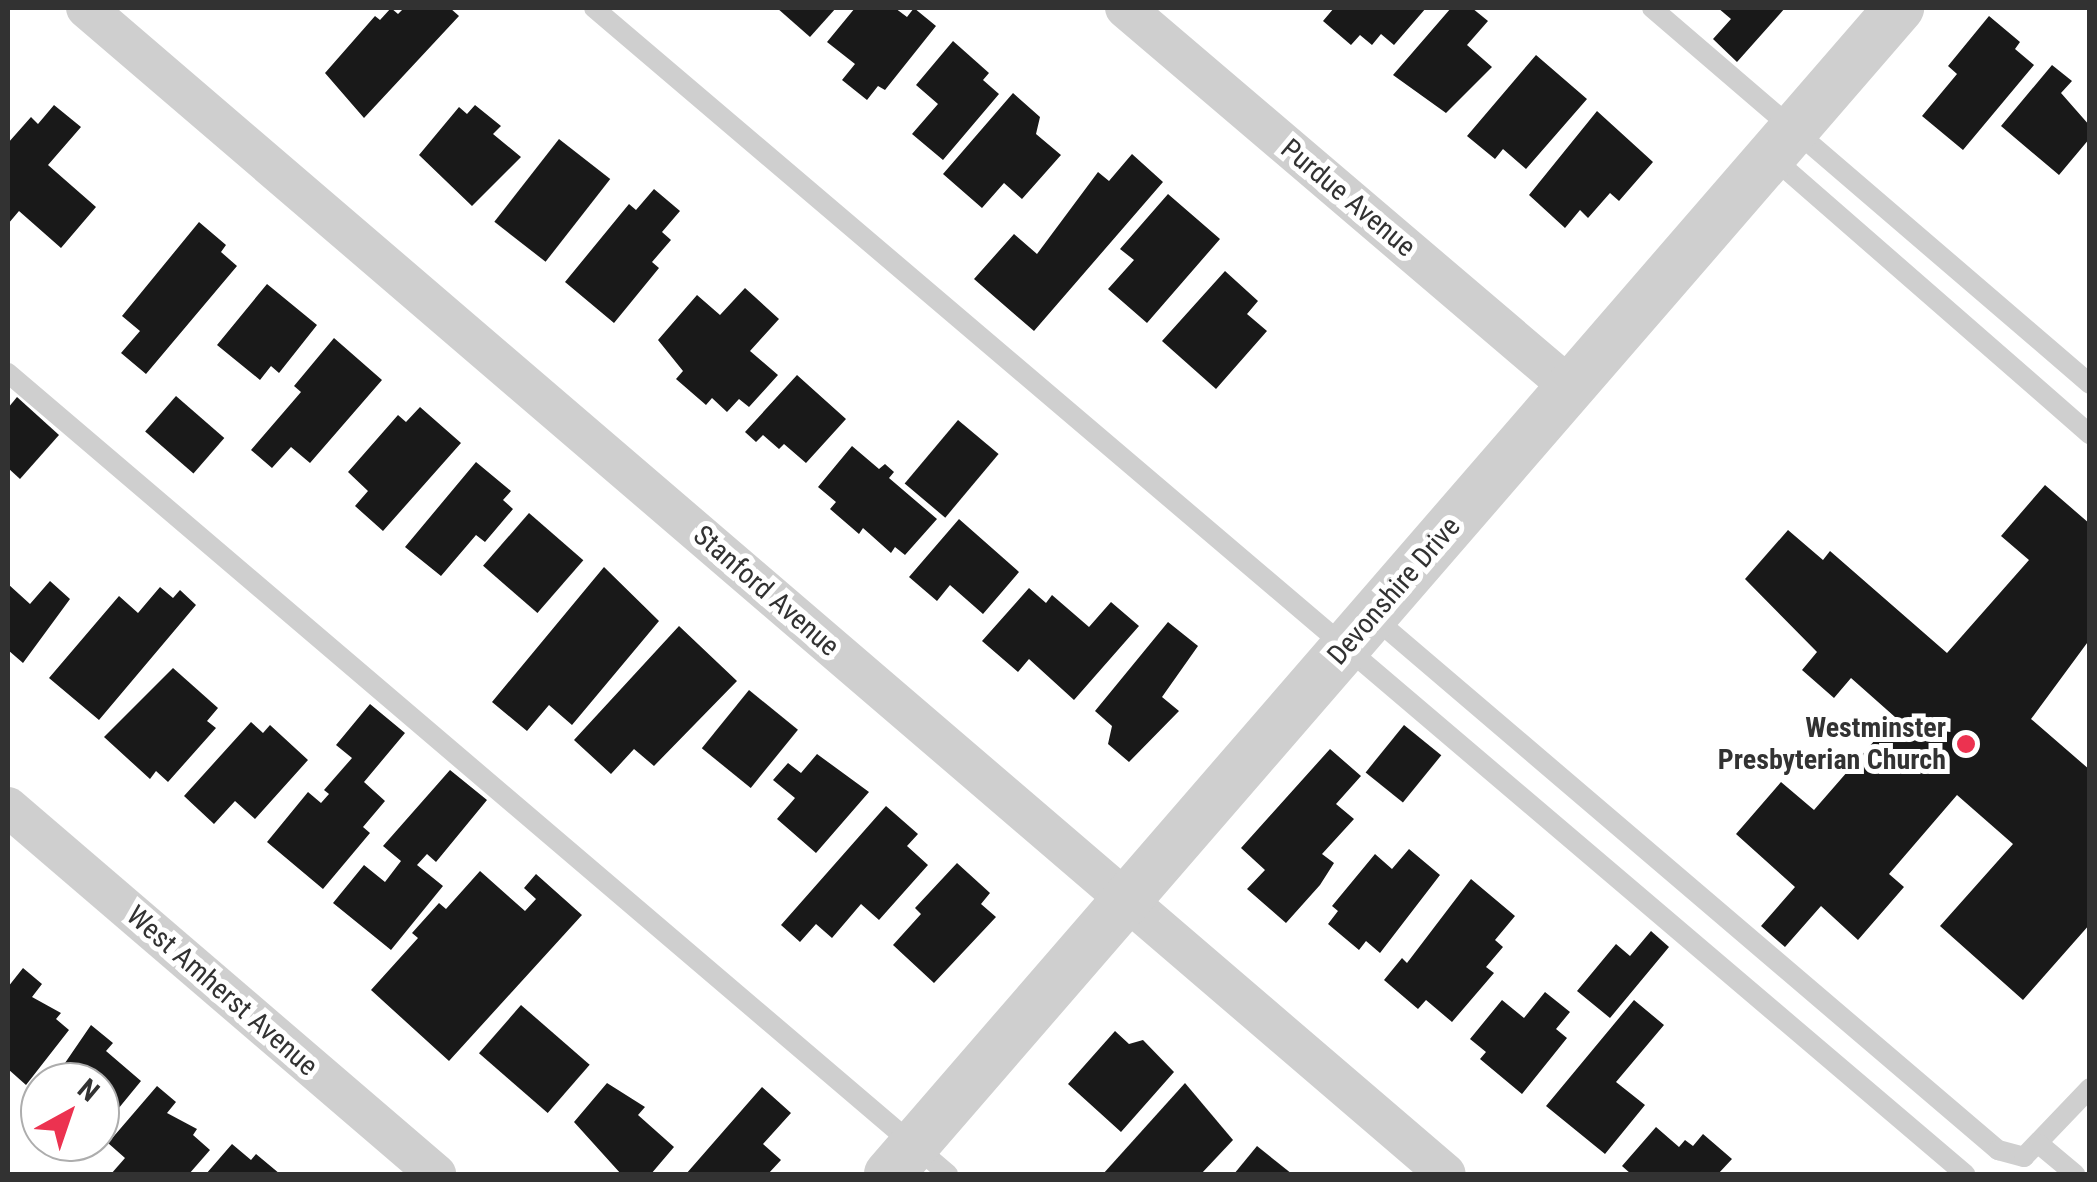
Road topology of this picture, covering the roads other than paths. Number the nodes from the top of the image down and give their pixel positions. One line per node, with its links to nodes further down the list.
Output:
1 (86, 8): 13 (street, Stanford Avenue)
2 (594, 8): 11 (lane)
3 (1125, 8): 9 (street, Purdue Avenue)
4 (1652, 8): 6 (lane)
5 (1899, 8): 6 (street, Devonshire Drive)
6 (1782, 142): 8 (lane); 9 (street, Devonshire Drive); 10 (lane)
7 (8, 373): 16 (lane)
8 (2090, 384)
9 (1571, 388): 11 (street, Devonshire Drive)
10 (2090, 434)
11 (1359, 631): 13 (street, Devonshire Drive); 15 (lane); 19 (lane)
12 (8, 807): 17 (street, West Amherst Avenue)
13 (1124, 899): 16 (street, Devonshire Drive); 18 (street, Stanford Avenue)
14 (2090, 1088): 15 (lane)
15 (2039, 1144): 20 (lane)
16 (916, 1165)
17 (436, 1174)
18 (1446, 1174)
19 (1966, 1174)
20 (2074, 1174)

